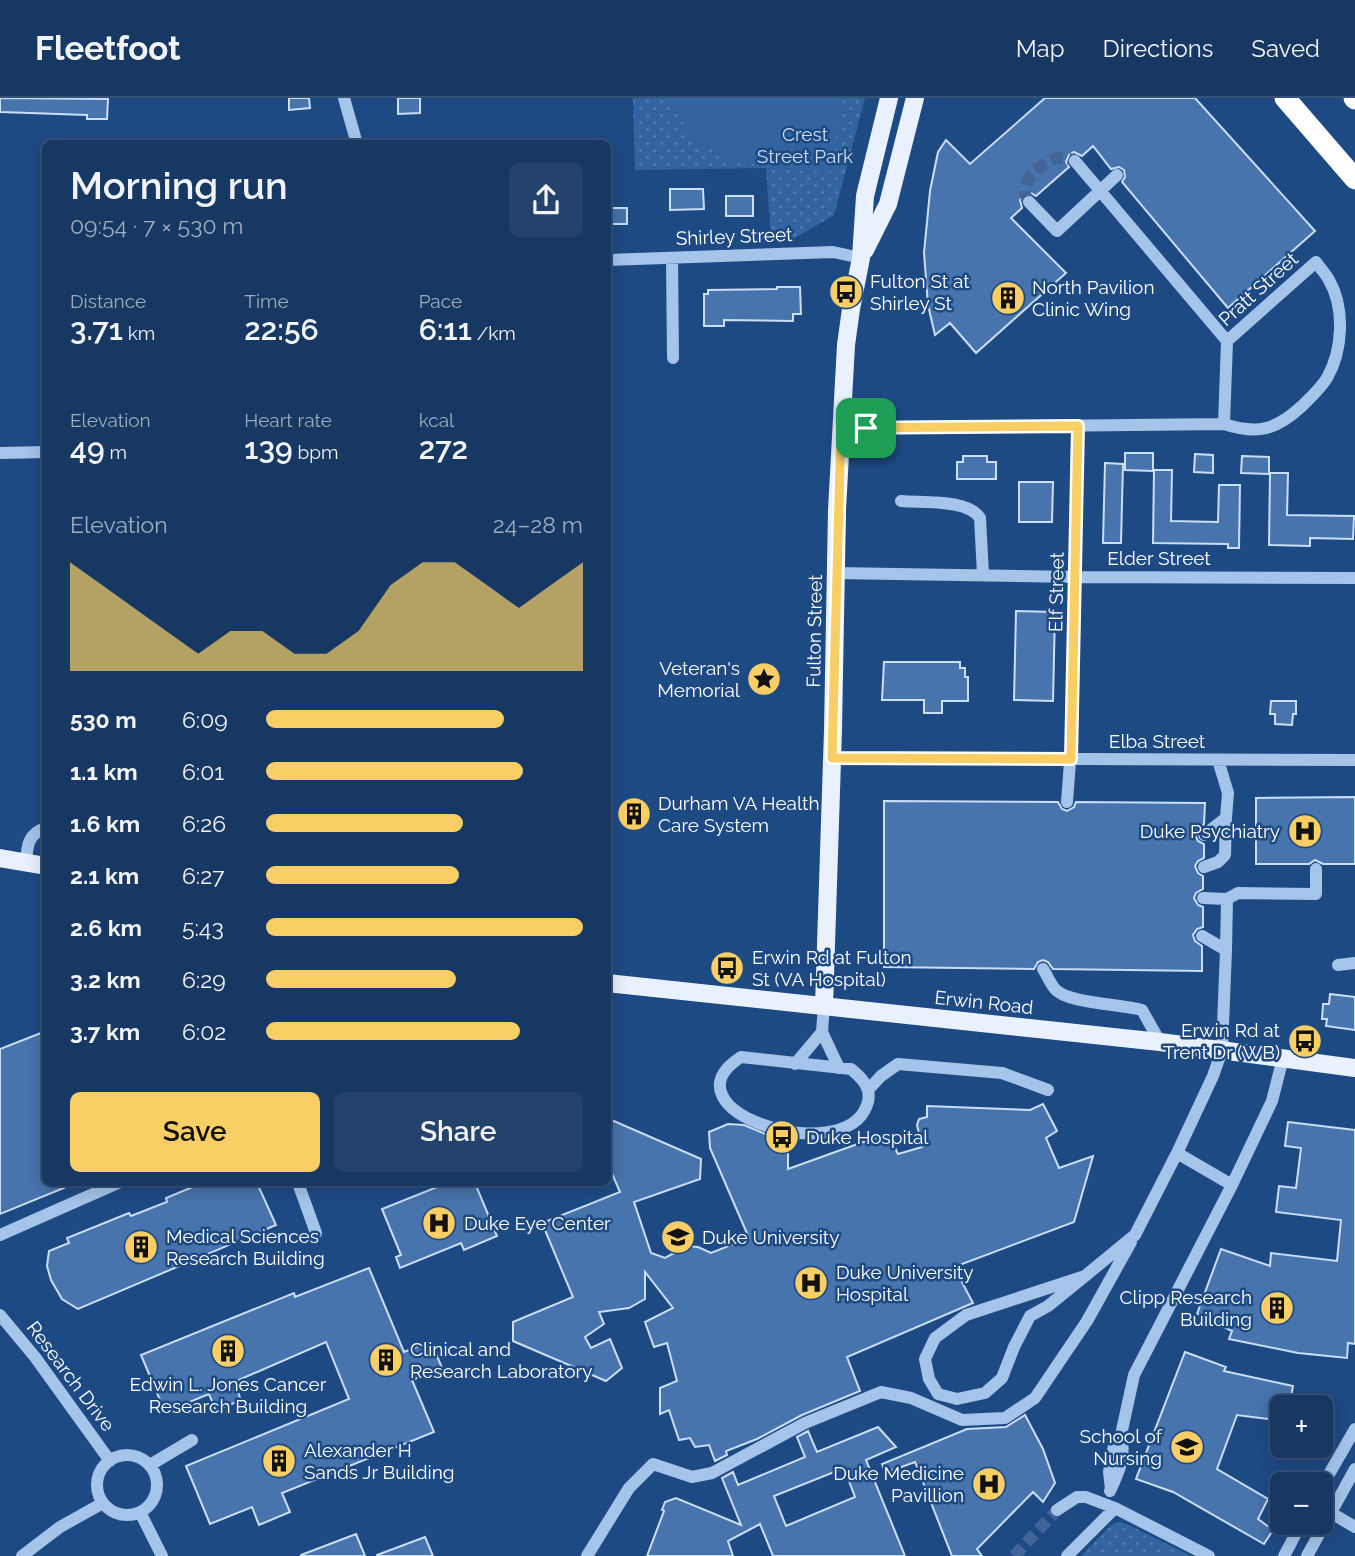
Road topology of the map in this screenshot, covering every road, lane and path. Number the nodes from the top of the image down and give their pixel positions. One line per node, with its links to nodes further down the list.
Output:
1 (344, 98): 5 (street)
2 (889, 98): 12 (main road, Fulton Street)
3 (915, 98): 12 (main road, Fulton Street)
4 (1284, 98): 8 (highway)
5 (356, 140)
6 (1075, 161): 9 (street)
7 (1117, 175): 9 (street)
8 (1355, 179)
9 (1101, 191): 10 (street); 14 (street)
10 (1029, 202)
11 (672, 258): 12 (street, Shirley Street); 13 (street, Shirley Street); 15 (street)
12 (861, 258): 18 (main road, Fulton Street)
13 (611, 260)
14 (1227, 341): 16 (street, Pratt Street); 16 (street, Pratt Street)
15 (673, 358)
16 (1224, 424): 17 (street, Pratt Street)
17 (1078, 426): 18 (street, Pratt Street); 24 (street, Elf Street)
18 (841, 428): 22 (main road, Fulton Street)
19 (42, 452): 20 (street)
20 (0, 453)
21 (901, 501): 23 (street)
22 (836, 573): 23 (street, Elder Street); 26 (main road, Fulton Street)
23 (984, 574): 24 (street, Elder Street)
24 (1076, 578): 25 (street, Elder Street); 27 (street, Elf Street)
25 (1355, 578)
26 (832, 758): 27 (street, Elba Street); 47 (main road, Fulton Street)
27 (1071, 759): 28 (street, Elba Street); 30 (street, Elf Street)
28 (1218, 760): 29 (street, Elba Street); 31 (street)
29 (1355, 760)
30 (1067, 802)
31 (1226, 818): 33 (street); 37 (street)
32 (42, 829): 35 (street)
33 (1204, 835)
34 (0, 858): 35 (main road)
35 (26, 863): 36 (main road)
36 (42, 865)
37 (1204, 867)
38 (1316, 869): 40 (street)
39 (1203, 898): 40 (street)
40 (1227, 899): 42 (street)
41 (1202, 936): 42 (street)
42 (1226, 950): 50 (street)
43 (1355, 963): 44 (street)
44 (1338, 965)
45 (1043, 969): 49 (street)
46 (611, 983): 47 (main road, Erwin Road)
47 (824, 1006): 48 (street); 49 (main road, Erwin Road)
48 (822, 1032): 52 (street); 53 (street)
49 (1160, 1042): 50 (main road, Erwin Road)
50 (1222, 1050): 51 (main road, Erwin Road); 57 (street)
51 (1283, 1058): 54 (main road, Erwin Road); 58 (street)
52 (795, 1064): 53 (street); 55 (street)
53 (839, 1068): 55 (street)
54 (1355, 1068)
55 (868, 1090): 56 (street)
56 (1048, 1090)
57 (1177, 1153): 58 (street); 63 (street)
58 (1232, 1185): 74 (street)
59 (111, 1186): 62 (street)
60 (299, 1186): 61 (street)
61 (316, 1233)
62 (0, 1234)
63 (1135, 1235): 64 (street); 83 (street)
64 (1085, 1276): 64 (street)
65 (0, 1315): 68 (street, Research Drive)
66 (1355, 1429): 71 (street)
67 (192, 1440): 69 (street)
68 (110, 1461): 69 (street); 73 (street)
69 (150, 1465): 76 (street)
70 (1355, 1469): 72 (street)
71 (1330, 1472)
72 (1333, 1500)
73 (103, 1503): 76 (street); 81 (street)
74 (1110, 1506): 75 (street); 84 (street); 85 (street)
75 (1057, 1510)
76 (140, 1512): 82 (street)
77 (1333, 1514): 78 (street)
78 (1355, 1527)
79 (1295, 1535): 86 (street)
80 (1316, 1535): 87 (street)
81 (22, 1556)
82 (162, 1556)
83 (587, 1556)
84 (1067, 1556)
85 (1209, 1556)
86 (1284, 1556)
87 (1307, 1556)

